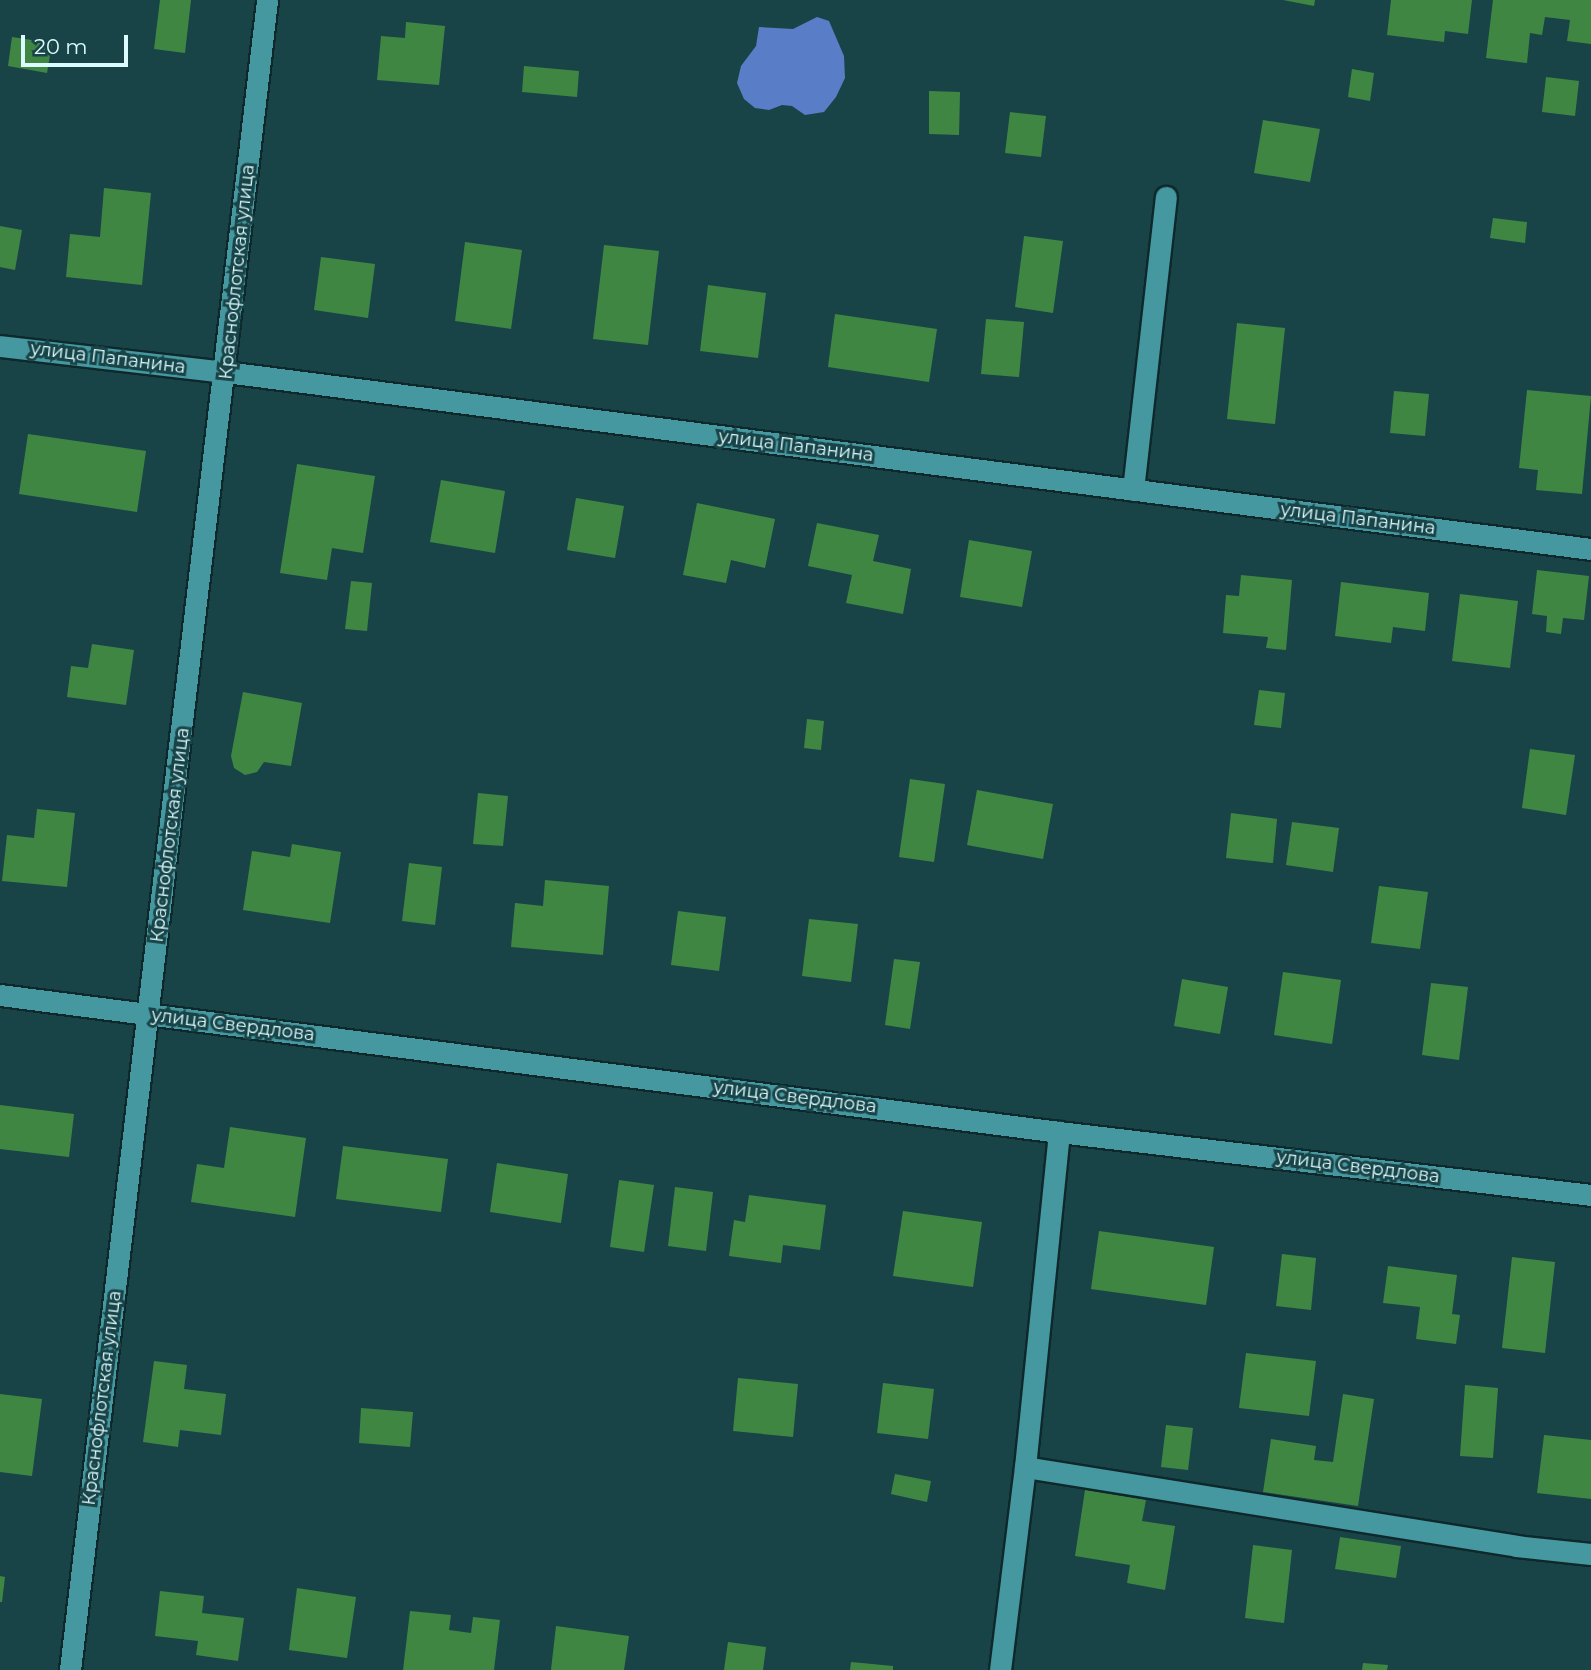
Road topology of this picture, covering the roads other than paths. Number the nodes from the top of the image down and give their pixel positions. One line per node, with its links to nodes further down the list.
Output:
1 (267, 0): 4 (street, Краснофлотская улица)
2 (1166, 197): 5 (street)
3 (0, 346): 4 (street, улица Папанина)
4 (226, 372): 5 (street, улица Папанина); 8 (street, Краснофлотская улица)
5 (1133, 490): 6 (street, улица Папанина)
6 (1591, 549)
7 (0, 995): 8 (street, улица Свердлова)
8 (148, 1014): 9 (street, улица Свердлова); 13 (street, Краснофлотская улица)
9 (1059, 1132): 10 (street, улица Свердлова); 11 (street)
10 (1591, 1195)
11 (1025, 1467): 12 (street); 14 (street)
12 (1591, 1554)
13 (71, 1670)
14 (1000, 1670)

